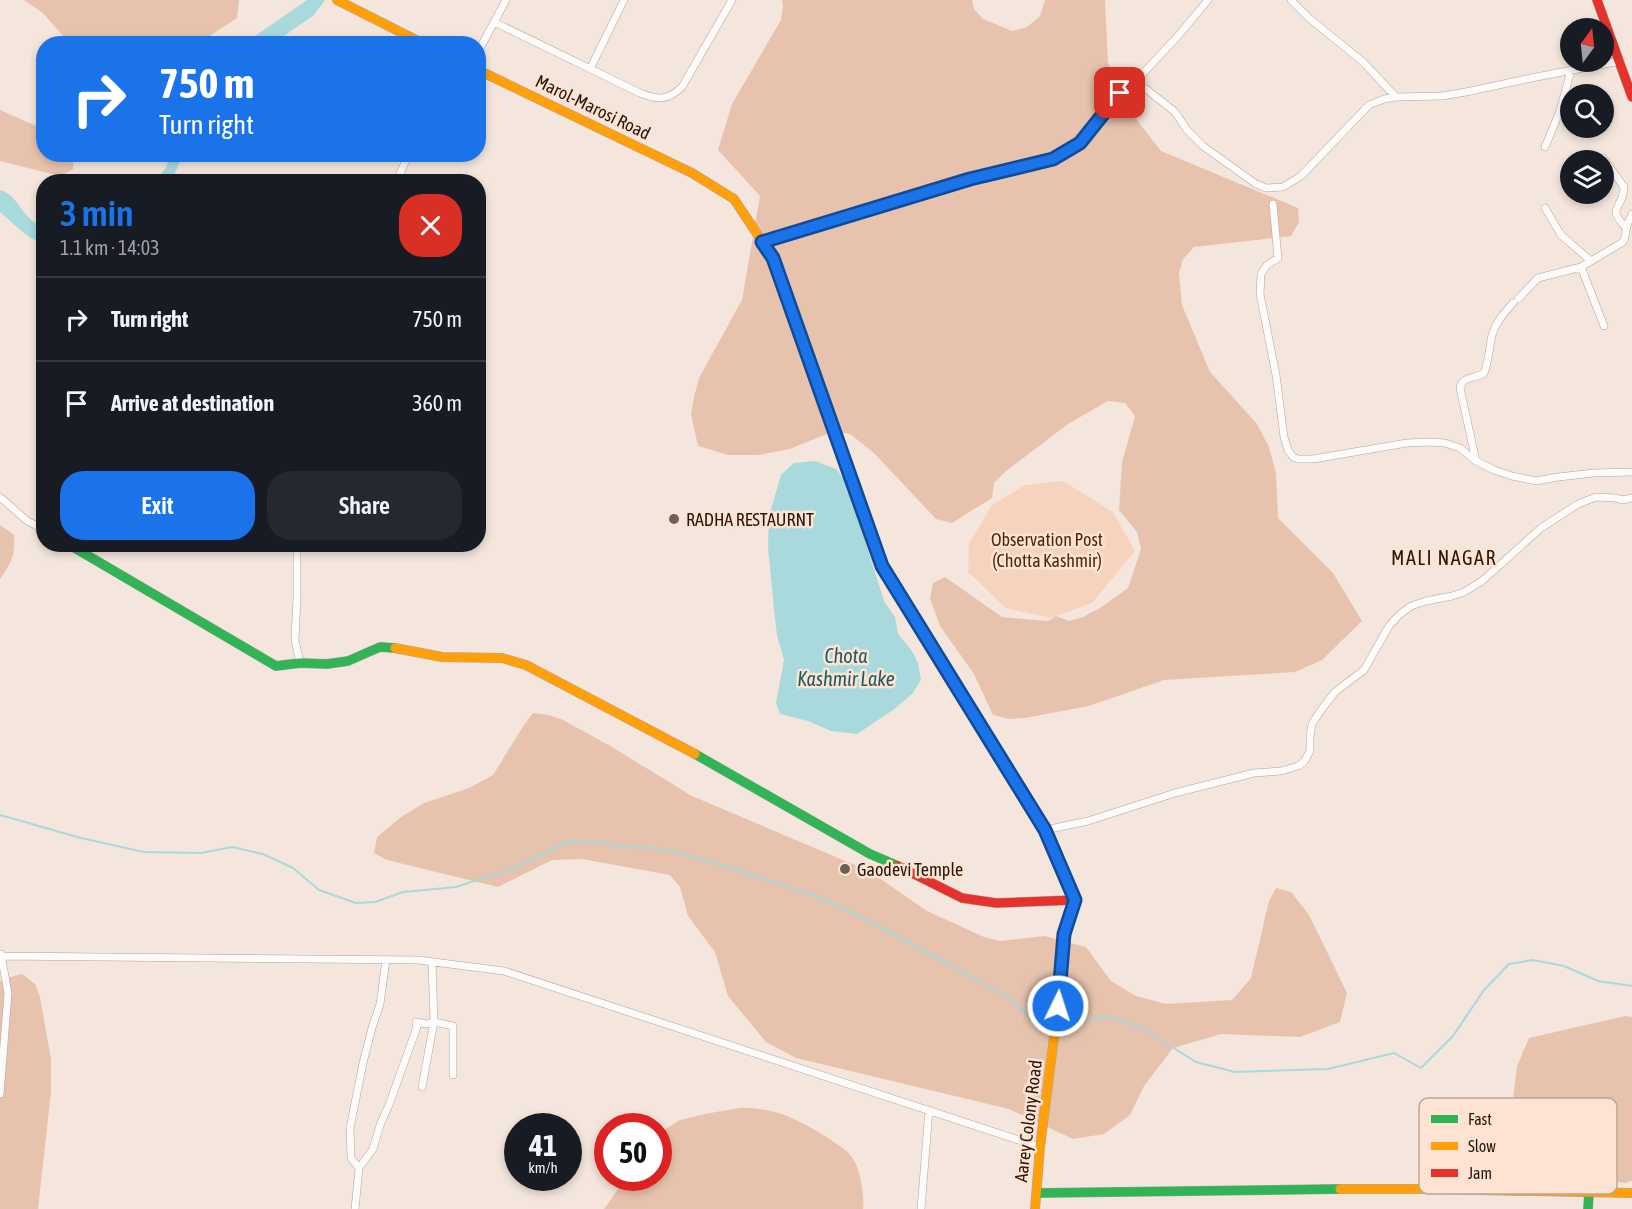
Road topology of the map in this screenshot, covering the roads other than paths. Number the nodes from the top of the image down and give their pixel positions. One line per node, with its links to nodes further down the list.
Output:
1 (337, 0): 9 (street)
2 (506, 0): 8 (street)
3 (624, 0): 12 (street)
4 (732, 0): 12 (street)
5 (1208, 0): 16 (street)
6 (1291, 0): 17 (street)
7 (1597, 0): 11 (street)
8 (494, 22): 10 (street); 12 (street)
9 (408, 36)
10 (486, 37)
11 (1625, 66): 18 (street)
12 (590, 69)
13 (1561, 72): 17 (street)
14 (1570, 72): 19 (street)
15 (486, 74): 25 (street, Marol-Marosi Road)
16 (1132, 85): 17 (street); 25 (street)
17 (1396, 97)
18 (1632, 97)
19 (1545, 147)
20 (1614, 173): 24 (street)
21 (1273, 204): 29 (street)
22 (1545, 207): 26 (street)
23 (1632, 214): 24 (street)
24 (1626, 228): 26 (street)
25 (762, 242): 37 (street)
26 (1591, 261): 27 (street)
27 (1581, 267): 28 (street); 29 (street)
28 (1604, 326)
29 (1476, 461): 30 (street)
30 (1632, 472)
31 (0, 497): 33 (street)
32 (1632, 498): 37 (street)
33 (36, 526)
34 (82, 552): 36 (street)
35 (297, 552): 36 (street)
36 (300, 663): 38 (street)
37 (1045, 830): 38 (street)
38 (1075, 900): 47 (street, Aarey Colony Road)
39 (1, 954): 40 (street); 45 (street)
40 (387, 960): 41 (street); 48 (street)
41 (432, 962): 42 (street); 46 (street)
42 (434, 1022): 43 (street); 44 (street); 48 (street)
43 (453, 1075)
44 (422, 1087)
45 (0, 1094)
46 (929, 1110): 47 (street); 55 (street)
47 (1040, 1147): 50 (street, Aarey Colony Road)
48 (359, 1168): 54 (street)
49 (1419, 1189): 50 (street)
50 (1036, 1193): 56 (street, Aarey Colony Road)
51 (1617, 1193): 52 (street)
52 (1632, 1193)
53 (1589, 1194): 57 (street)
54 (355, 1209)
55 (921, 1209)
56 (1035, 1209)
57 (1588, 1209)

